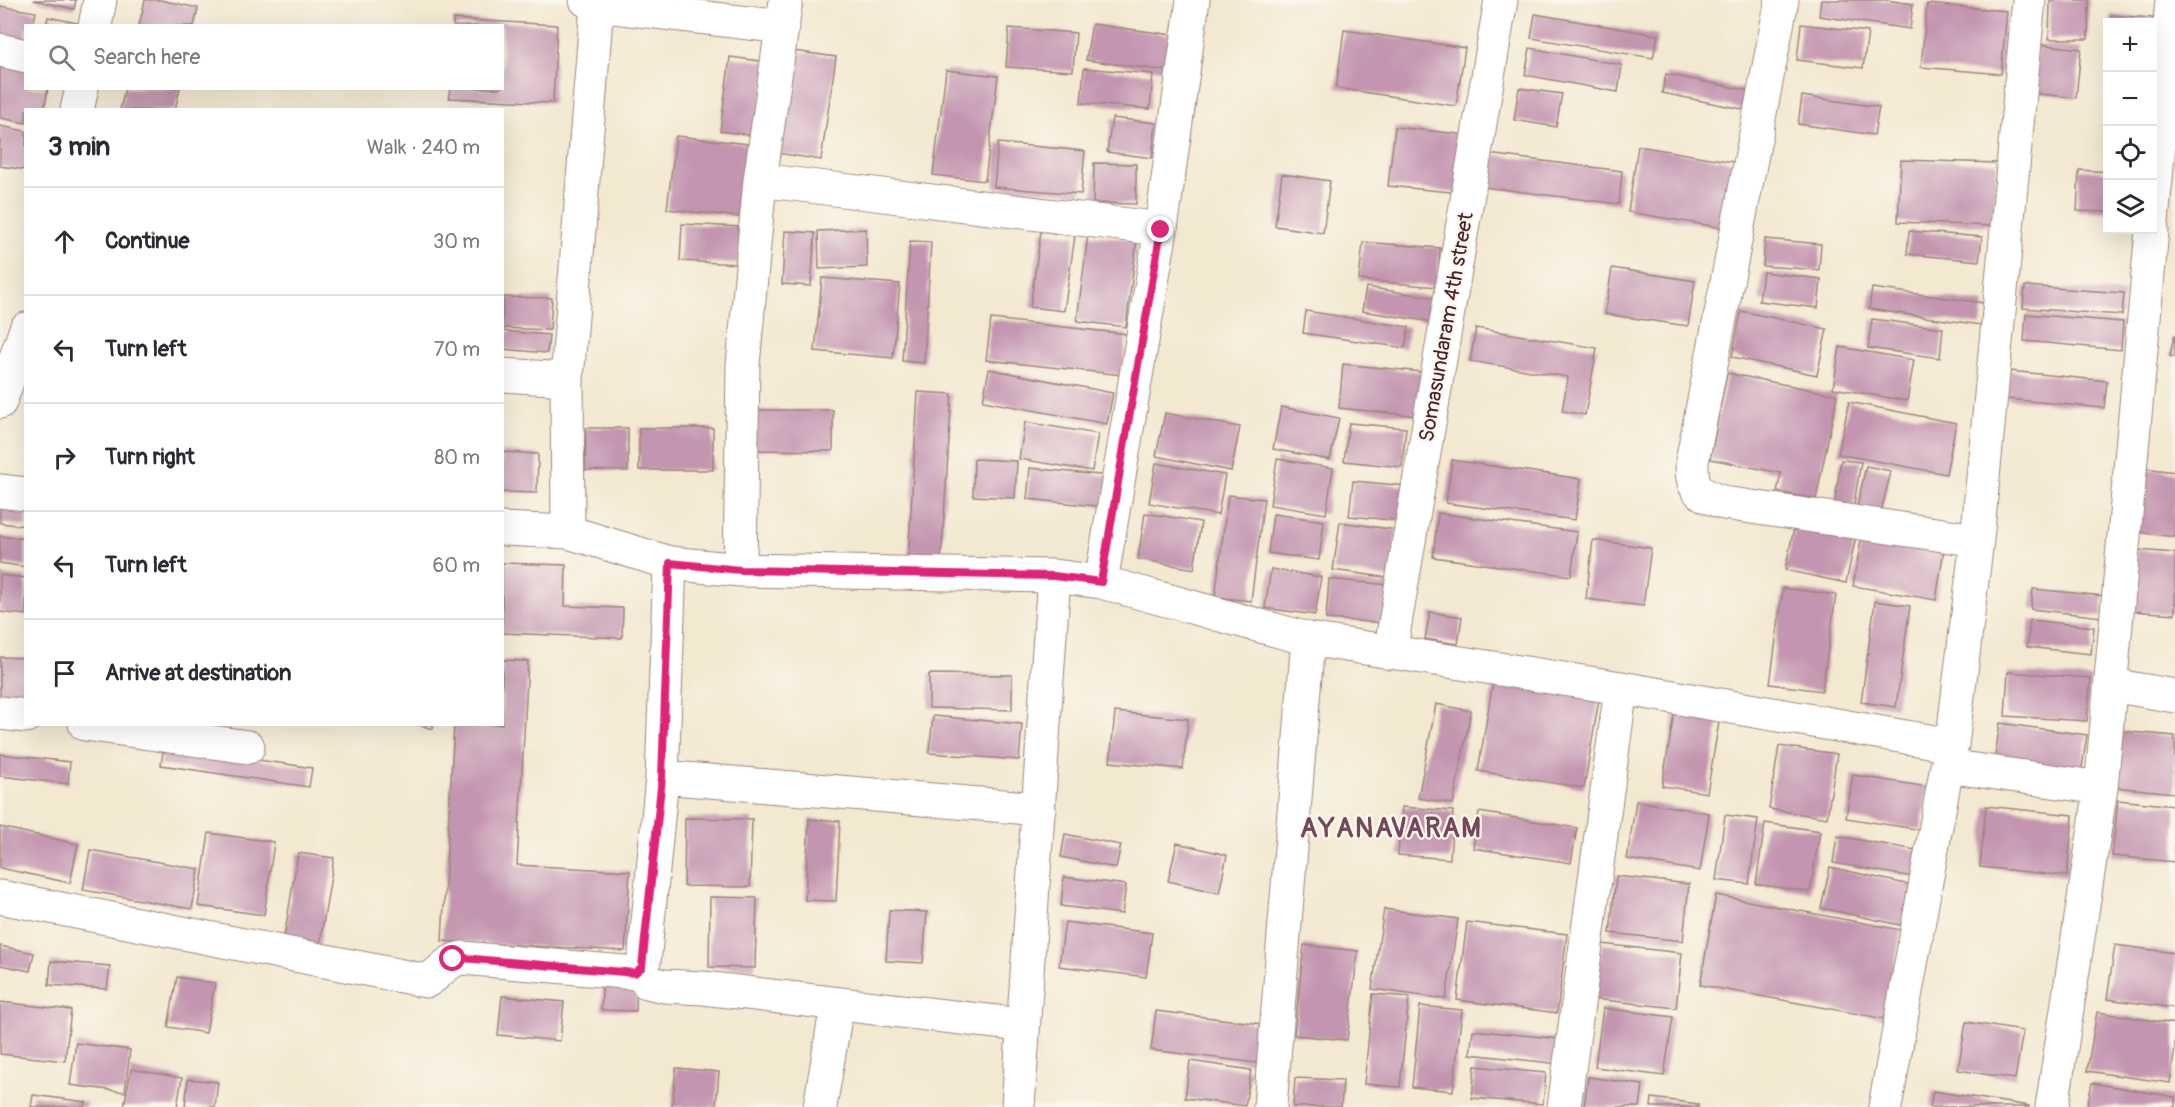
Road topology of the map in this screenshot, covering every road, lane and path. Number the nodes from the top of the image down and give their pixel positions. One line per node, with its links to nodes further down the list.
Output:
1 (100, 0): 9 (street)
2 (1193, 0): 16 (street)
3 (1501, 0): 32 (street, Somasundaram 4th street)
4 (1782, 0): 26 (street)
5 (2029, 0): 26 (street)
6 (2172, 0): 15 (street)
7 (592, 3): 8 (street); 20 (street)
8 (784, 14): 14 (street)
9 (95, 24)
10 (0, 51): 11 (street)
11 (24, 56)
12 (82, 90): 13 (street)
13 (77, 108)
14 (760, 180): 16 (street); 28 (street)
15 (2156, 180)
16 (1161, 230): 30 (street)
17 (2152, 234): 33 (street)
18 (16, 334): 21 (street)
19 (504, 375): 20 (street)
20 (567, 379): 25 (street)
21 (0, 402)
22 (0, 491): 23 (street)
23 (24, 494)
24 (504, 529): 25 (street)
25 (568, 532): 27 (street)
26 (1977, 540): 40 (street)
27 (670, 563): 28 (street); 41 (street)
28 (740, 570): 29 (street)
29 (1054, 576): 30 (street); 43 (street)
30 (1101, 582): 31 (street)
31 (1308, 639): 32 (street); 50 (street)
32 (1390, 653): 34 (street)
33 (2111, 685): 35 (street); 42 (street)
34 (1621, 688): 40 (street); 51 (street)
35 (2175, 696)
36 (0, 713): 37 (street)
37 (24, 716)
38 (99, 726): 39 (street)
39 (248, 747)
40 (1950, 756): 42 (street); 52 (street)
41 (662, 777): 43 (street); 45 (street)
42 (2101, 788): 53 (street)
43 (1039, 809): 47 (street)
44 (0, 897): 45 (street)
45 (638, 970): 46 (street)
46 (837, 1005): 47 (street); 48 (street)
47 (1022, 1025): 49 (street)
48 (820, 1107)
49 (1018, 1107)
50 (1270, 1107)
51 (1564, 1107)
52 (1885, 1107)
53 (2052, 1107)

